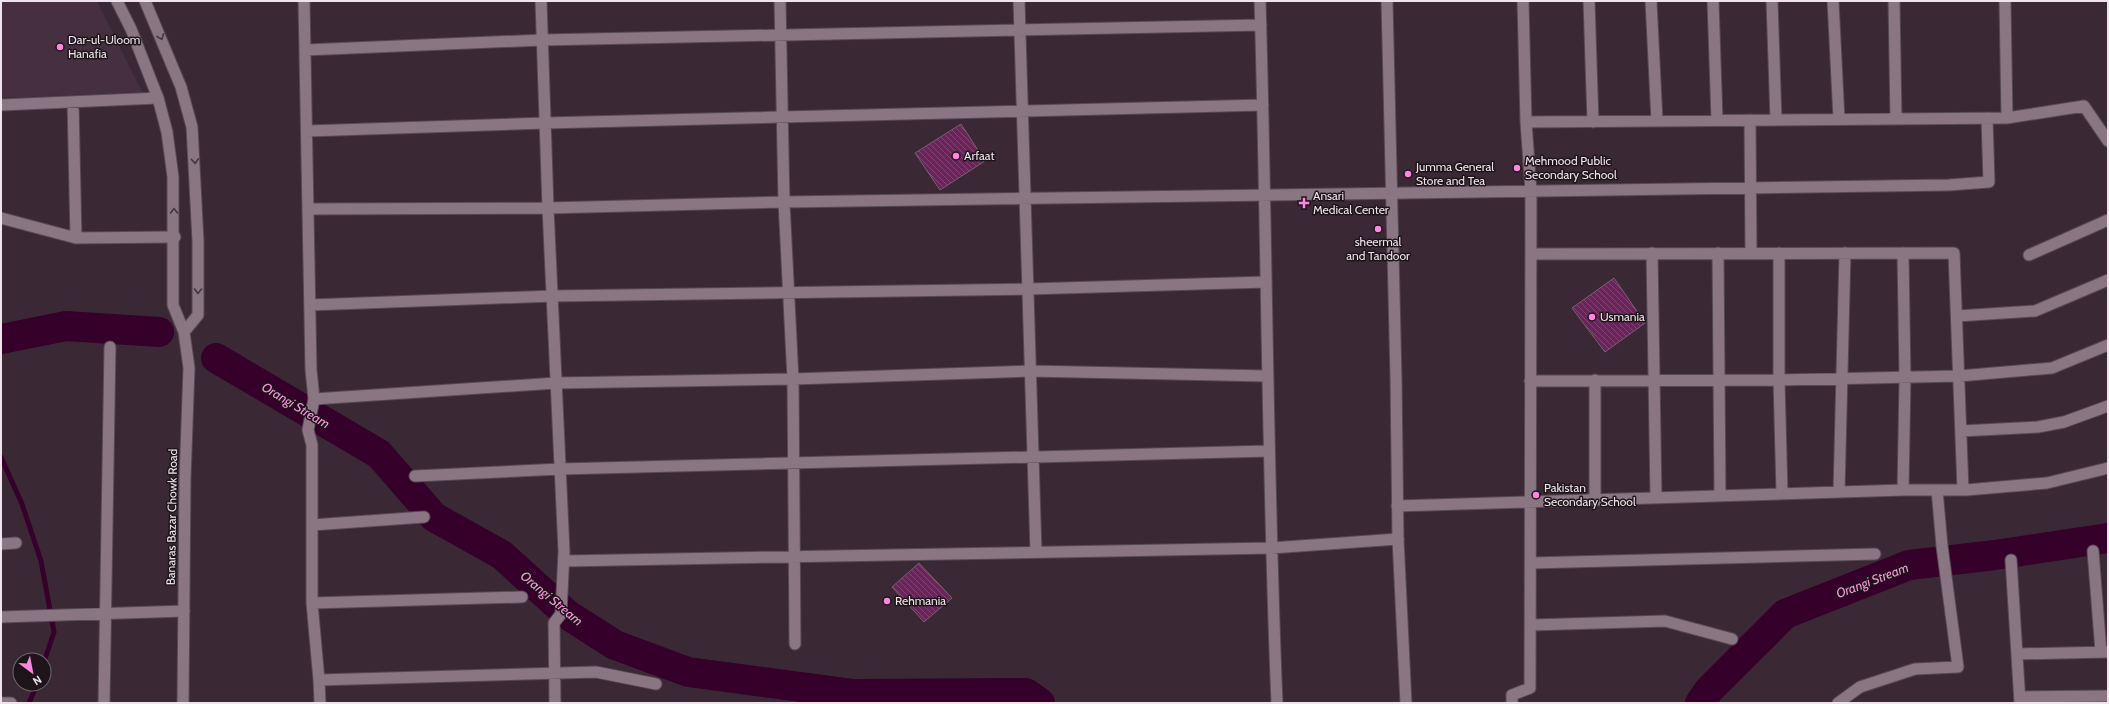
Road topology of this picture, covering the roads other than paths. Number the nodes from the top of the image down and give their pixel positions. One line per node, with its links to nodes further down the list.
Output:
1 (116, 1): 22 (street, Banaras Bazar Chowk Road)
2 (145, 1): 68 (street, one-way to 68)
3 (304, 1): 21 (street)
4 (541, 1): 20 (street)
5 (780, 1): 19 (street)
6 (1019, 1): 18 (street)
7 (1260, 1): 17 (street)
8 (1387, 1): 43 (street)
9 (1523, 1): 36 (street)
10 (1589, 1): 37 (street)
11 (1651, 1): 35 (street)
12 (1714, 1): 32 (street)
13 (1772, 1): 34 (street)
14 (1833, 1): 30 (street)
15 (1894, 1): 31 (street)
16 (2005, 1): 29 (street)
17 (1261, 26): 18 (street); 25 (street)
18 (1020, 30): 19 (street); 26 (street)
19 (780, 35): 20 (street); 27 (street)
20 (542, 40): 21 (street); 38 (street)
21 (305, 50): 39 (street)
22 (158, 98): 23 (street); 51 (street, Banaras Bazar Chowk Road, one-way to 22)
23 (73, 102): 24 (street); 52 (street)
24 (1, 105)
25 (1263, 105): 26 (street); 44 (street)
26 (1022, 111): 27 (street); 45 (street)
27 (782, 117): 38 (street); 46 (street)
28 (1987, 118): 29 (street); 31 (street); 41 (street)
29 (2007, 118): 40 (street)
30 (1839, 119): 31 (street); 34 (street)
31 (1896, 119)
32 (1717, 120): 33 (street); 35 (street)
33 (1750, 120): 34 (street); 41 (street)
34 (1776, 120)
35 (1656, 121): 37 (street)
36 (1526, 122): 37 (street); 42 (street)
37 (1593, 122)
38 (545, 123): 39 (street); 47 (street)
39 (306, 131): 48 (street)
40 (2106, 135)
41 (1751, 188): 42 (street); 55 (street)
42 (1531, 191): 43 (street); 59 (street)
43 (1391, 193): 44 (street); 101 (street)
44 (1266, 195): 45 (street); 62 (street)
45 (1025, 199): 46 (street); 63 (street)
46 (784, 202): 47 (street); 64 (street)
47 (548, 208): 48 (street); 65 (street)
48 (308, 209): 66 (street)
49 (1, 218): 52 (street)
50 (2108, 220): 60 (street)
51 (174, 237): 52 (street); 68 (street, Banaras Bazar Chowk Road)
52 (76, 238)
53 (1652, 253): 54 (street); 59 (street); 76 (street)
54 (1718, 253): 55 (street); 80 (street)
55 (1751, 253): 56 (street)
56 (1779, 253): 57 (street); 81 (street)
57 (1844, 253): 58 (street); 77 (street)
58 (1903, 253): 67 (street); 74 (street)
59 (1530, 254): 78 (street)
60 (2029, 255)
61 (2108, 280): 67 (street)
62 (1266, 282): 63 (street); 72 (street)
63 (1028, 289): 64 (street); 71 (street)
64 (788, 291): 65 (street); 75 (street)
65 (552, 296): 66 (street); 82 (street)
66 (310, 305): 83 (street)
67 (1957, 316): 73 (street)
68 (184, 332): 117 (street, Banaras Bazar Chowk Road)
69 (2108, 345): 73 (street)
70 (110, 347): 118 (street)
71 (1030, 371): 72 (street); 75 (street); 87 (street)
72 (1267, 376): 86 (street)
73 (1959, 376): 74 (street); 85 (street)
74 (1905, 378): 77 (street); 92 (street)
75 (792, 379): 82 (street); 88 (street)
76 (1654, 379): 79 (street); 80 (street); 98 (street)
77 (1842, 379): 81 (street); 95 (street)
78 (1530, 380): 79 (street); 100 (street)
79 (1595, 380): 99 (street)
80 (1719, 380): 81 (street); 97 (street)
81 (1779, 380): 96 (street)
82 (556, 383): 83 (street); 90 (street)
83 (314, 400): 103 (street)
84 (2108, 406): 85 (street)
85 (1961, 431): 94 (street)
86 (1268, 451): 87 (street); 107 (street)
87 (1033, 457): 88 (street); 109 (street)
88 (794, 463): 90 (street); 112 (street)
89 (2108, 468): 94 (street)
90 (560, 469): 91 (street); 111 (street)
91 (415, 476)
92 (1903, 490): 93 (street); 95 (street)
93 (1937, 490): 94 (street); 139 (street)
94 (1963, 490)
95 (1838, 492): 96 (street)
96 (1782, 493): 97 (street)
97 (1720, 495): 98 (street)
98 (1656, 497): 99 (street)
99 (1595, 499): 100 (street)
100 (1530, 501): 101 (street); 114 (street)
101 (1397, 506): 104 (street)
102 (424, 517): 103 (street)
103 (312, 525): 116 (street)
104 (1398, 539): 107 (street); 137 (street)
105 (16, 543): 106 (street)
106 (1, 544)
107 (1271, 548): 109 (street); 136 (street)
108 (2093, 551): 123 (street)
109 (1036, 552): 112 (street)
110 (1875, 554): 114 (street)
111 (564, 556): 112 (street); 125 (street)
112 (794, 557): 122 (street)
113 (2011, 560): 124 (street)
114 (1531, 563): 120 (street)
115 (522, 596): 116 (street)
116 (312, 603): 126 (street)
117 (184, 611): 118 (street); 133 (street, Banaras Bazar Chowk Road)
118 (104, 615): 119 (street); 132 (street)
119 (1, 618)
120 (1531, 625): 121 (street); 138 (street)
121 (1732, 639)
122 (796, 644)
123 (2104, 652): 124 (street)
124 (2017, 654): 129 (street)
125 (554, 672): 126 (street); 127 (street); 135 (street)
126 (319, 680): 134 (street)
127 (656, 684)
128 (2108, 696): 129 (street)
129 (2020, 700)
130 (1, 703): 131 (street)
131 (11, 703)
132 (104, 703)
133 (182, 703)
134 (320, 703)
135 (555, 703)
136 (1277, 703)
137 (1406, 703)
138 (1512, 703)
139 (1838, 703)

